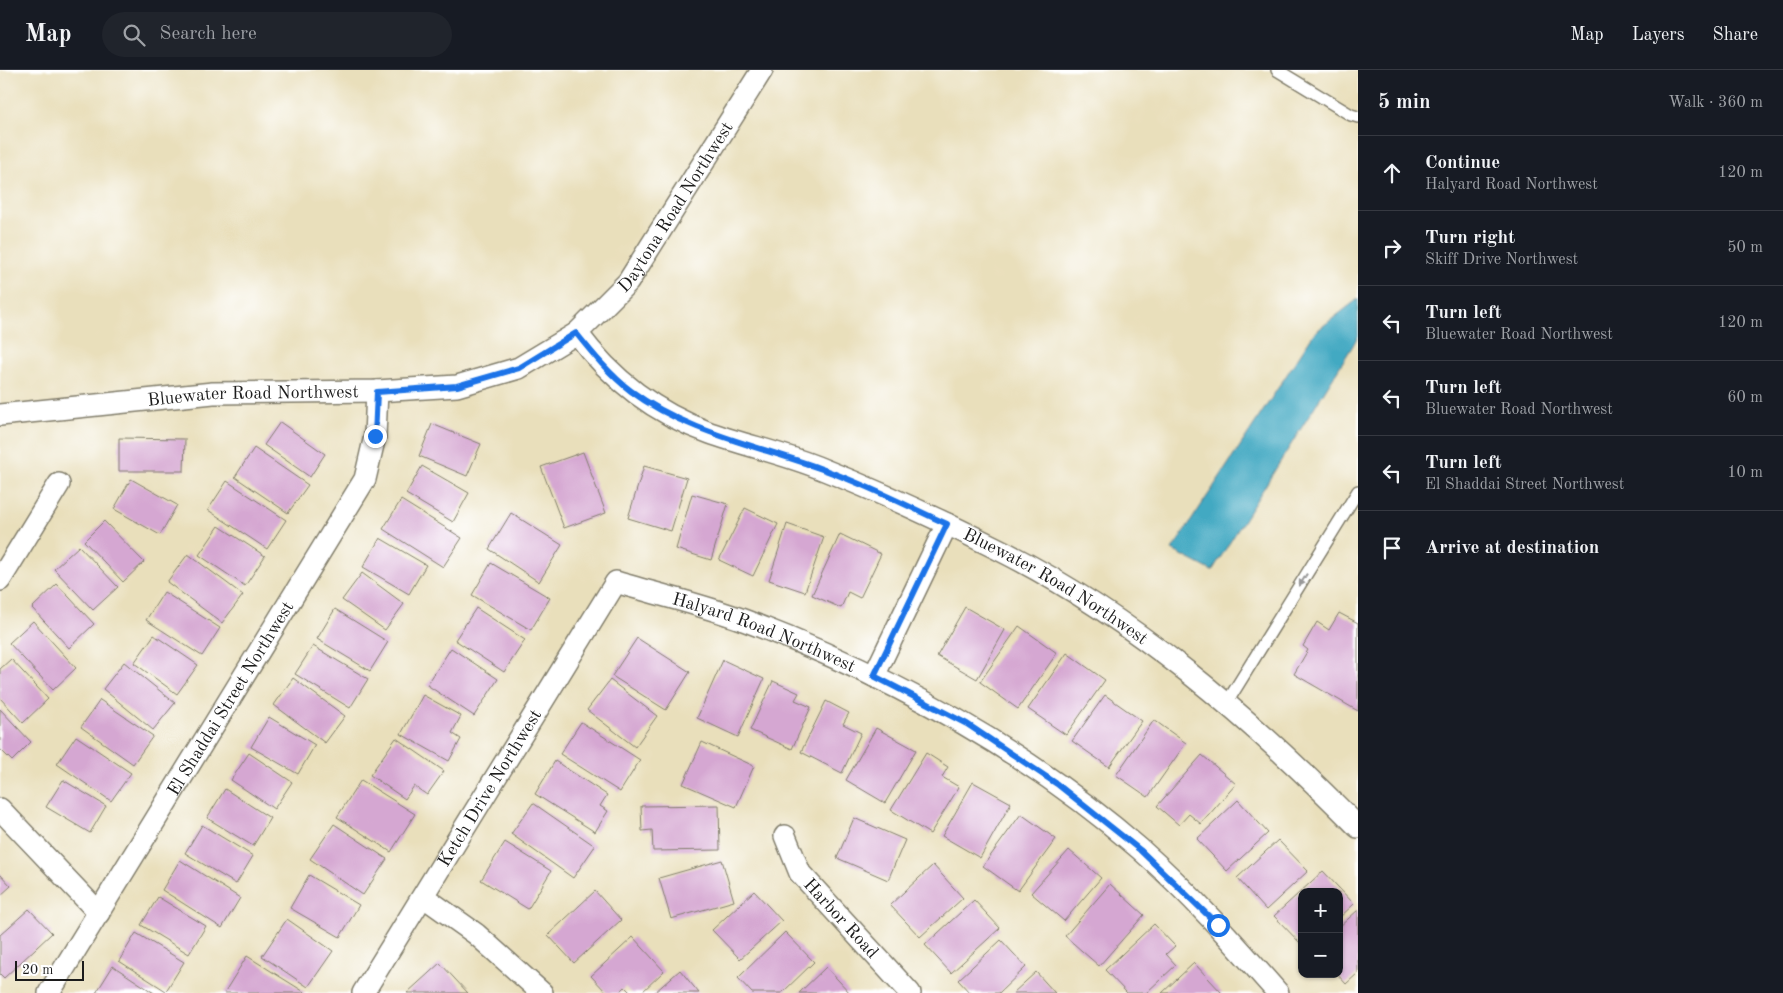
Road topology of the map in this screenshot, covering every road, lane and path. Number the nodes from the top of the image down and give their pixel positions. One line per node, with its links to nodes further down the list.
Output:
1 (762, 70): 4 (street, Daytona Road Northwest)
2 (1277, 70): 3 (lane)
3 (1358, 117)
4 (576, 333): 5 (street, Bluewater Road Northwest); 9 (street, Bluewater Road Northwest)
5 (377, 392): 6 (street, Bluewater Road Northwest); 18 (street, El Shaddai Street Northwest)
6 (0, 415)
7 (59, 484): 10 (street)
8 (1358, 491): 13 (lane, one-way to 13)
9 (947, 524): 12 (street); 13 (street, Bluewater Road Northwest)
10 (0, 580)
11 (616, 582): 12 (street, Halyard Road Northwest); 17 (street, Ketch Drive Northwest)
12 (874, 676): 23 (street, Halyard Road Northwest)
13 (1226, 704): 15 (street, Bluewater Road Northwest)
14 (0, 809): 18 (street)
15 (1358, 827)
16 (785, 836): 22 (street, Harbor Road)
17 (424, 897): 20 (street, Ketch Drive Northwest); 21 (street)
18 (99, 913): 19 (street, El Shaddai Street Northwest)
19 (49, 993)
20 (363, 993)
21 (542, 993)
22 (910, 993)
23 (1278, 993)

